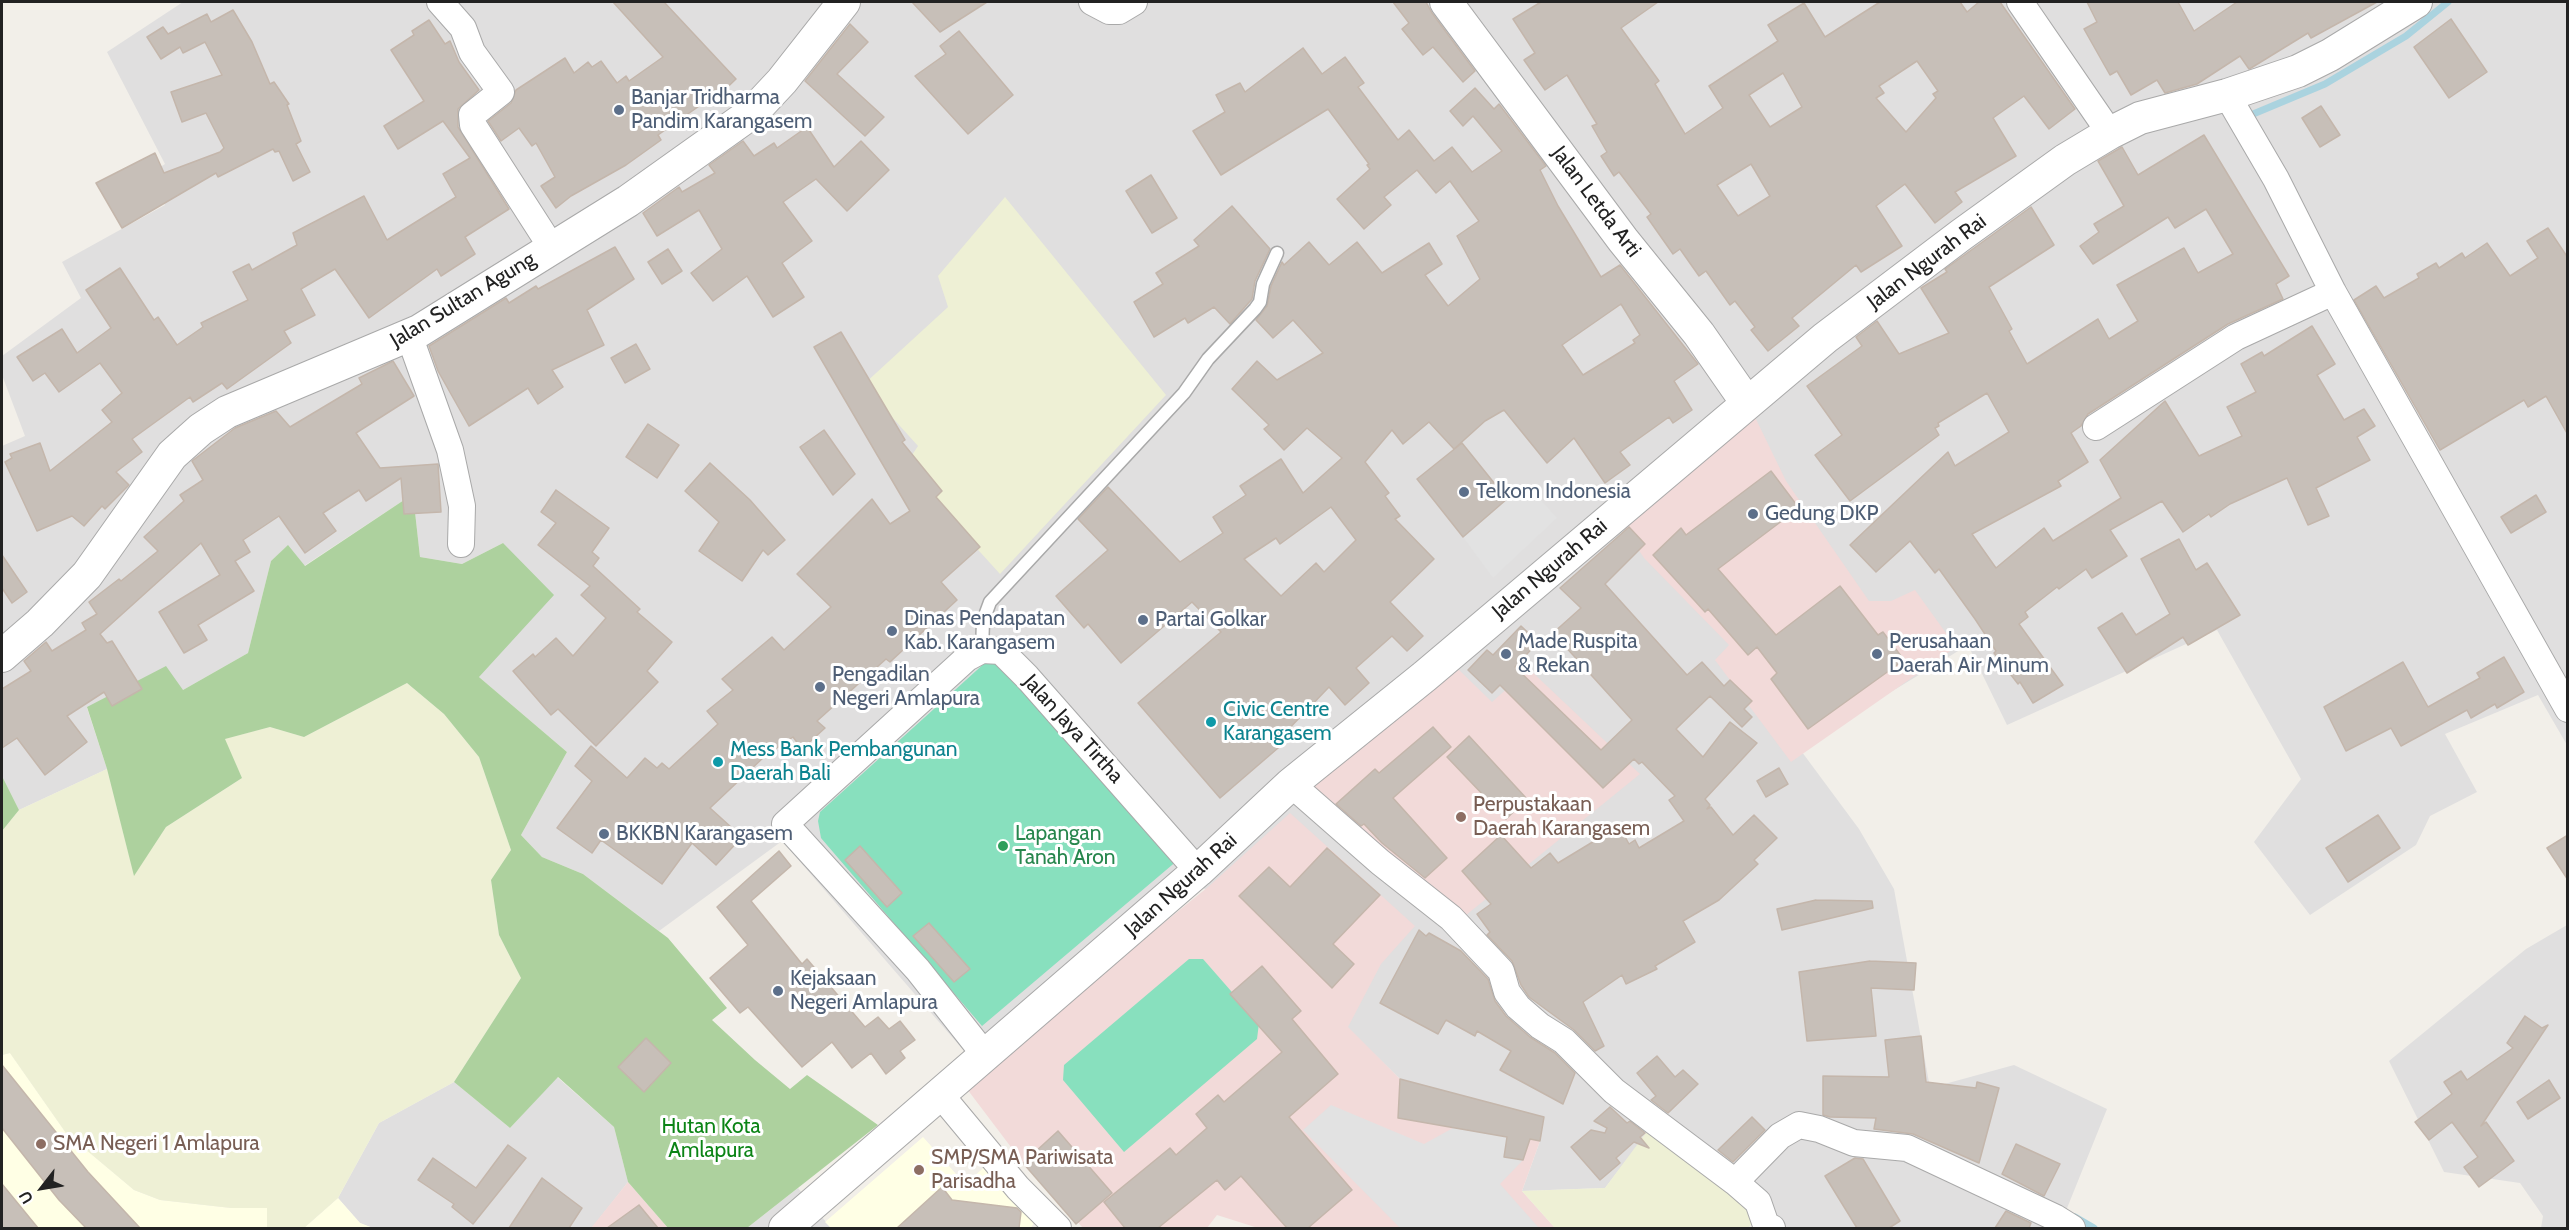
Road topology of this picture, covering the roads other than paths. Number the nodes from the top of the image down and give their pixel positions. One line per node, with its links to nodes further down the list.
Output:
1 (441, 2): 10 (street)
2 (844, 2): 10 (street, Jalan Sultan Agung)
3 (1092, 2): 4 (street)
4 (1134, 2)
5 (2020, 2): 9 (street)
6 (2416, 2): 8 (street, Jalan Ngurah Rai)
7 (1457, 5): 14 (street, Jalan Letda Arti)
8 (2227, 96): 9 (street, Jalan Ngurah Rai); 12 (street)
9 (2110, 133): 14 (street, Jalan Ngurah Rai)
10 (552, 248): 13 (street, Jalan Sultan Agung)
11 (1277, 253): 17 (lane)
12 (2333, 292): 15 (street); 19 (street)
13 (409, 335): 16 (street); 18 (street, Jalan Sultan Agung)
14 (1748, 403): 20 (street, Jalan Ngurah Rai)
15 (2096, 427)
16 (461, 544)
17 (982, 650): 21 (street, Jalan Jaya Tirtha); 22 (street)
18 (2, 656)
19 (2568, 709)
20 (1291, 784): 21 (street, Jalan Ngurah Rai); 24 (street)
21 (1198, 871): 22 (street, Jalan Ngurah Rai)
22 (985, 1054): 23 (street, Jalan Ngurah Rai)
23 (939, 1093): 26 (street, Jalan Ngurah Rai); 27 (street)
24 (1735, 1182): 25 (street); 28 (street)
25 (1767, 1227)
26 (785, 1228)
27 (1058, 1228)
28 (2072, 1228)

